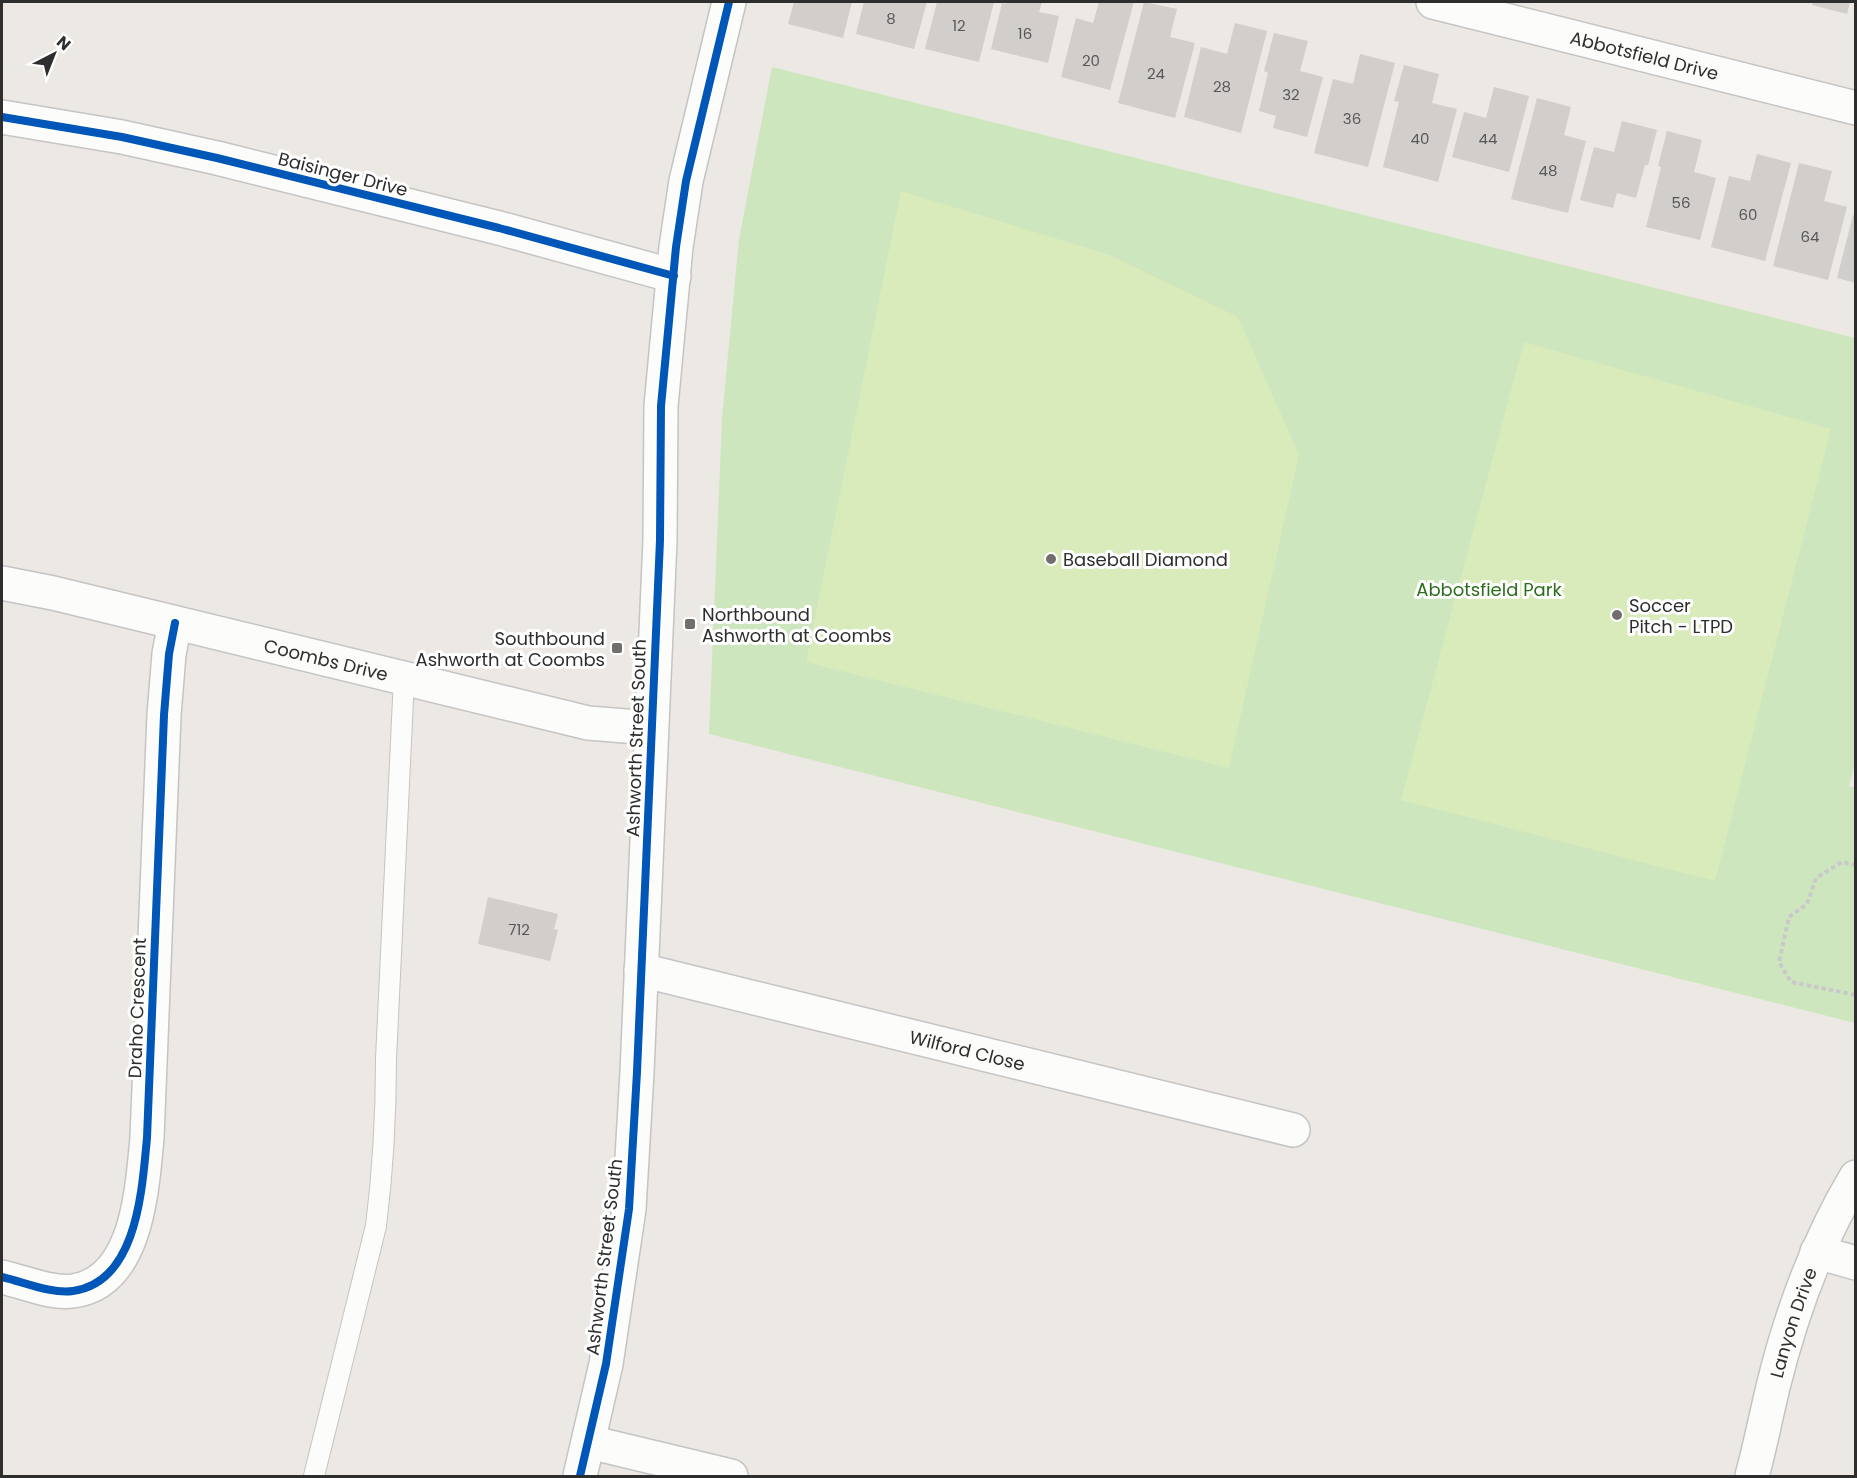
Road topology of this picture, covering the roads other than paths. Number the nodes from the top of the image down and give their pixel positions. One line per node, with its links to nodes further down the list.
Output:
1 (729, 2): 5 (street, Ashworth Street South)
2 (1433, 2): 3 (street, Abbotsfield Drive)
3 (1856, 108)
4 (2, 117): 5 (street, Baisinger Drive)
5 (674, 276): 9 (street, Ashworth Street South)
6 (2, 583): 7 (street, Coombs Drive)
7 (175, 622): 8 (street, Coombs Drive); 15 (street, Draho Crescent)
8 (404, 678): 9 (street, Coombs Drive); 17 (lane)
9 (651, 728): 10 (street, Ashworth Street South)
10 (641, 970): 11 (street, Wilford Close); 16 (street, Ashworth Street South)
11 (1293, 1130)
12 (1856, 1177): 13 (street, Lanyon Drive)
13 (1817, 1252): 14 (street); 20 (street, Lanyon Drive)
14 (1856, 1263)
15 (2, 1277)
16 (589, 1442): 18 (street, Ashworth Street South); 19 (street)
17 (314, 1476)
18 (580, 1476)
19 (731, 1476)
20 (1752, 1476)

